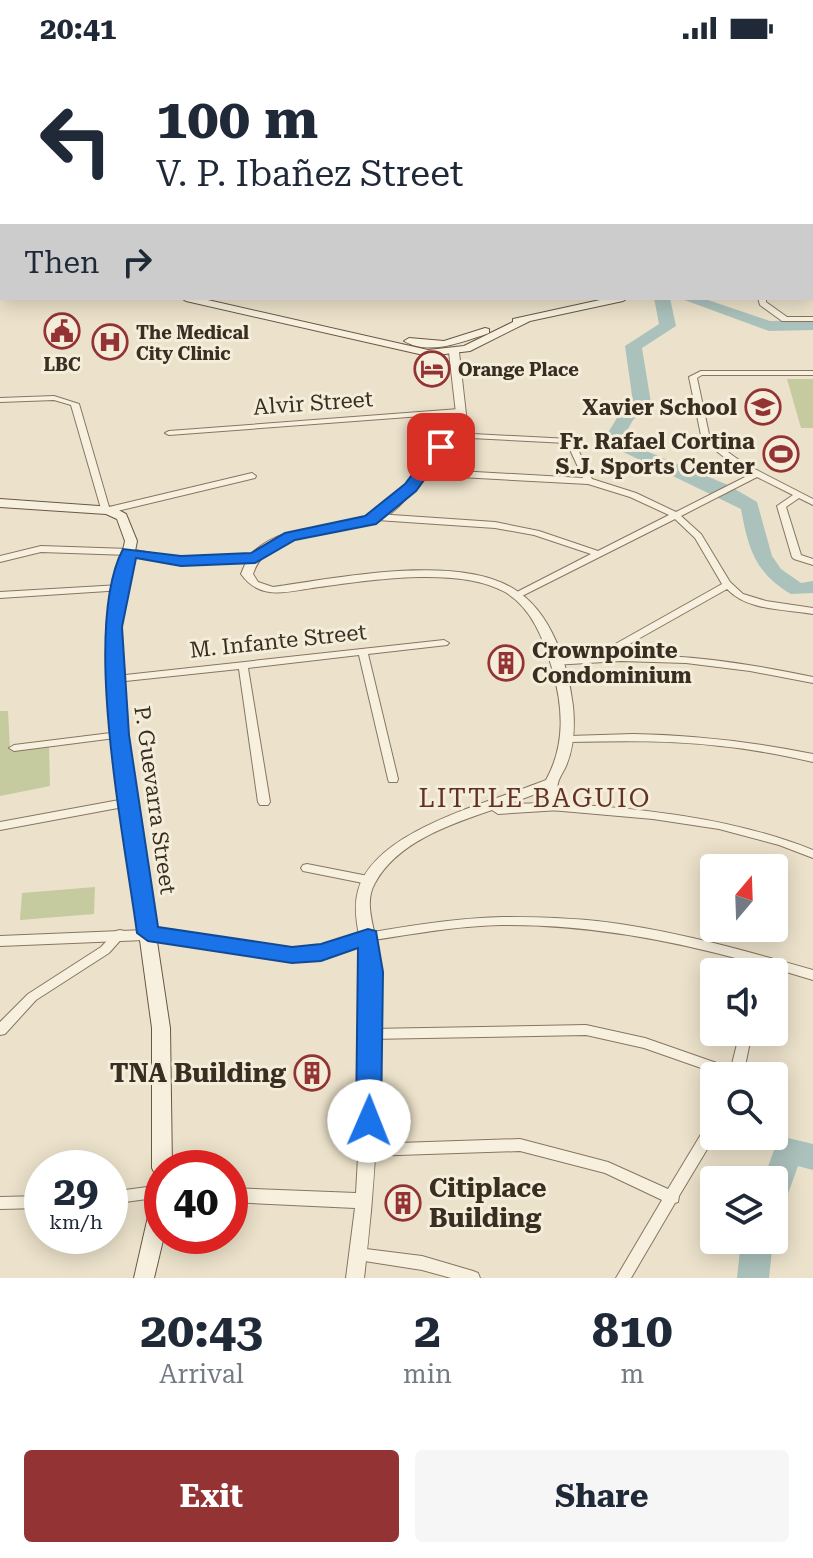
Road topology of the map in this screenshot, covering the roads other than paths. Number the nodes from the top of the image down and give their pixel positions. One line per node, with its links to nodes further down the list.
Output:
1 (196, 300): 6 (main road)
2 (764, 300): 4 (street)
3 (592, 301): 5 (main road)
4 (813, 319)
5 (526, 320): 6 (main road); 7 (main road)
6 (376, 338): 7 (main road)
7 (454, 352): 10 (street)
8 (813, 373): 14 (street)
9 (0, 400): 20 (street)
10 (459, 411): 11 (street); 12 (street, Alvir Street)
11 (463, 432): 13 (street); 16 (street)
12 (169, 433)
13 (423, 472): 16 (street); 22 (street)
14 (757, 474): 17 (street); 21 (street)
15 (252, 476): 20 (street)
16 (589, 481): 21 (street)
17 (799, 495): 18 (street); 27 (street)
18 (813, 502)
19 (0, 503): 20 (main road)
20 (107, 510): 23 (main road, P. Guevarra Street)
21 (677, 515): 24 (street); 28 (street)
22 (377, 517): 24 (street); 25 (street)
23 (129, 552): 25 (street); 26 (street); 29 (main road, P. Guevarra Street)
24 (599, 554): 31 (street)
25 (255, 558): 31 (street)
26 (0, 559)
27 (813, 562)
28 (727, 585): 32 (street); 35 (street)
29 (120, 588): 30 (street); 38 (main road, P. Guevarra Street)
30 (0, 595)
31 (516, 596): 36 (street)
32 (813, 611)
33 (444, 643): 34 (street, M. Infante Street)
34 (363, 653): 37 (street, M. Infante Street); 44 (street)
35 (598, 657): 36 (street); 39 (street)
36 (557, 663): 41 (street)
37 (243, 665): 38 (street, M. Infante Street); 47 (street)
38 (116, 679): 40 (main road, P. Guevarra Street)
39 (813, 680)
40 (119, 735): 42 (street); 46 (main road, P. Guevarra Street)
41 (569, 739): 43 (street); 45 (street)
42 (14, 748)
43 (813, 758)
44 (393, 779)
45 (551, 783): 48 (street); 49 (street)
46 (130, 802): 50 (street); 54 (main road, P. Guevarra Street)
47 (264, 802)
48 (555, 807): 49 (street); 51 (street)
49 (487, 809): 53 (street)
50 (0, 826)
51 (813, 854)
52 (307, 868): 53 (street)
53 (368, 880): 56 (street)
54 (148, 933): 55 (street); 56 (street); 64 (main road, P. Guevarra Street)
55 (120, 934): 57 (street); 61 (street)
56 (368, 937): 58 (street); 62 (street)
57 (0, 941)
58 (735, 958)
59 (788, 971): 60 (street)
60 (813, 975)
61 (0, 1030)
62 (369, 1034): 63 (street); 65 (street)
63 (700, 1062)
64 (162, 1150)
65 (368, 1150): 68 (street); 69 (street)
66 (700, 1150): 68 (street)
67 (248, 1196): 69 (street)
68 (673, 1198): 77 (street)
69 (363, 1201): 73 (street)
70 (24, 1202): 71 (street)
71 (0, 1203)
72 (149, 1254): 74 (main road)
73 (358, 1254): 75 (street); 76 (street)
74 (144, 1278)
75 (355, 1278)
76 (473, 1278)
77 (623, 1278)

